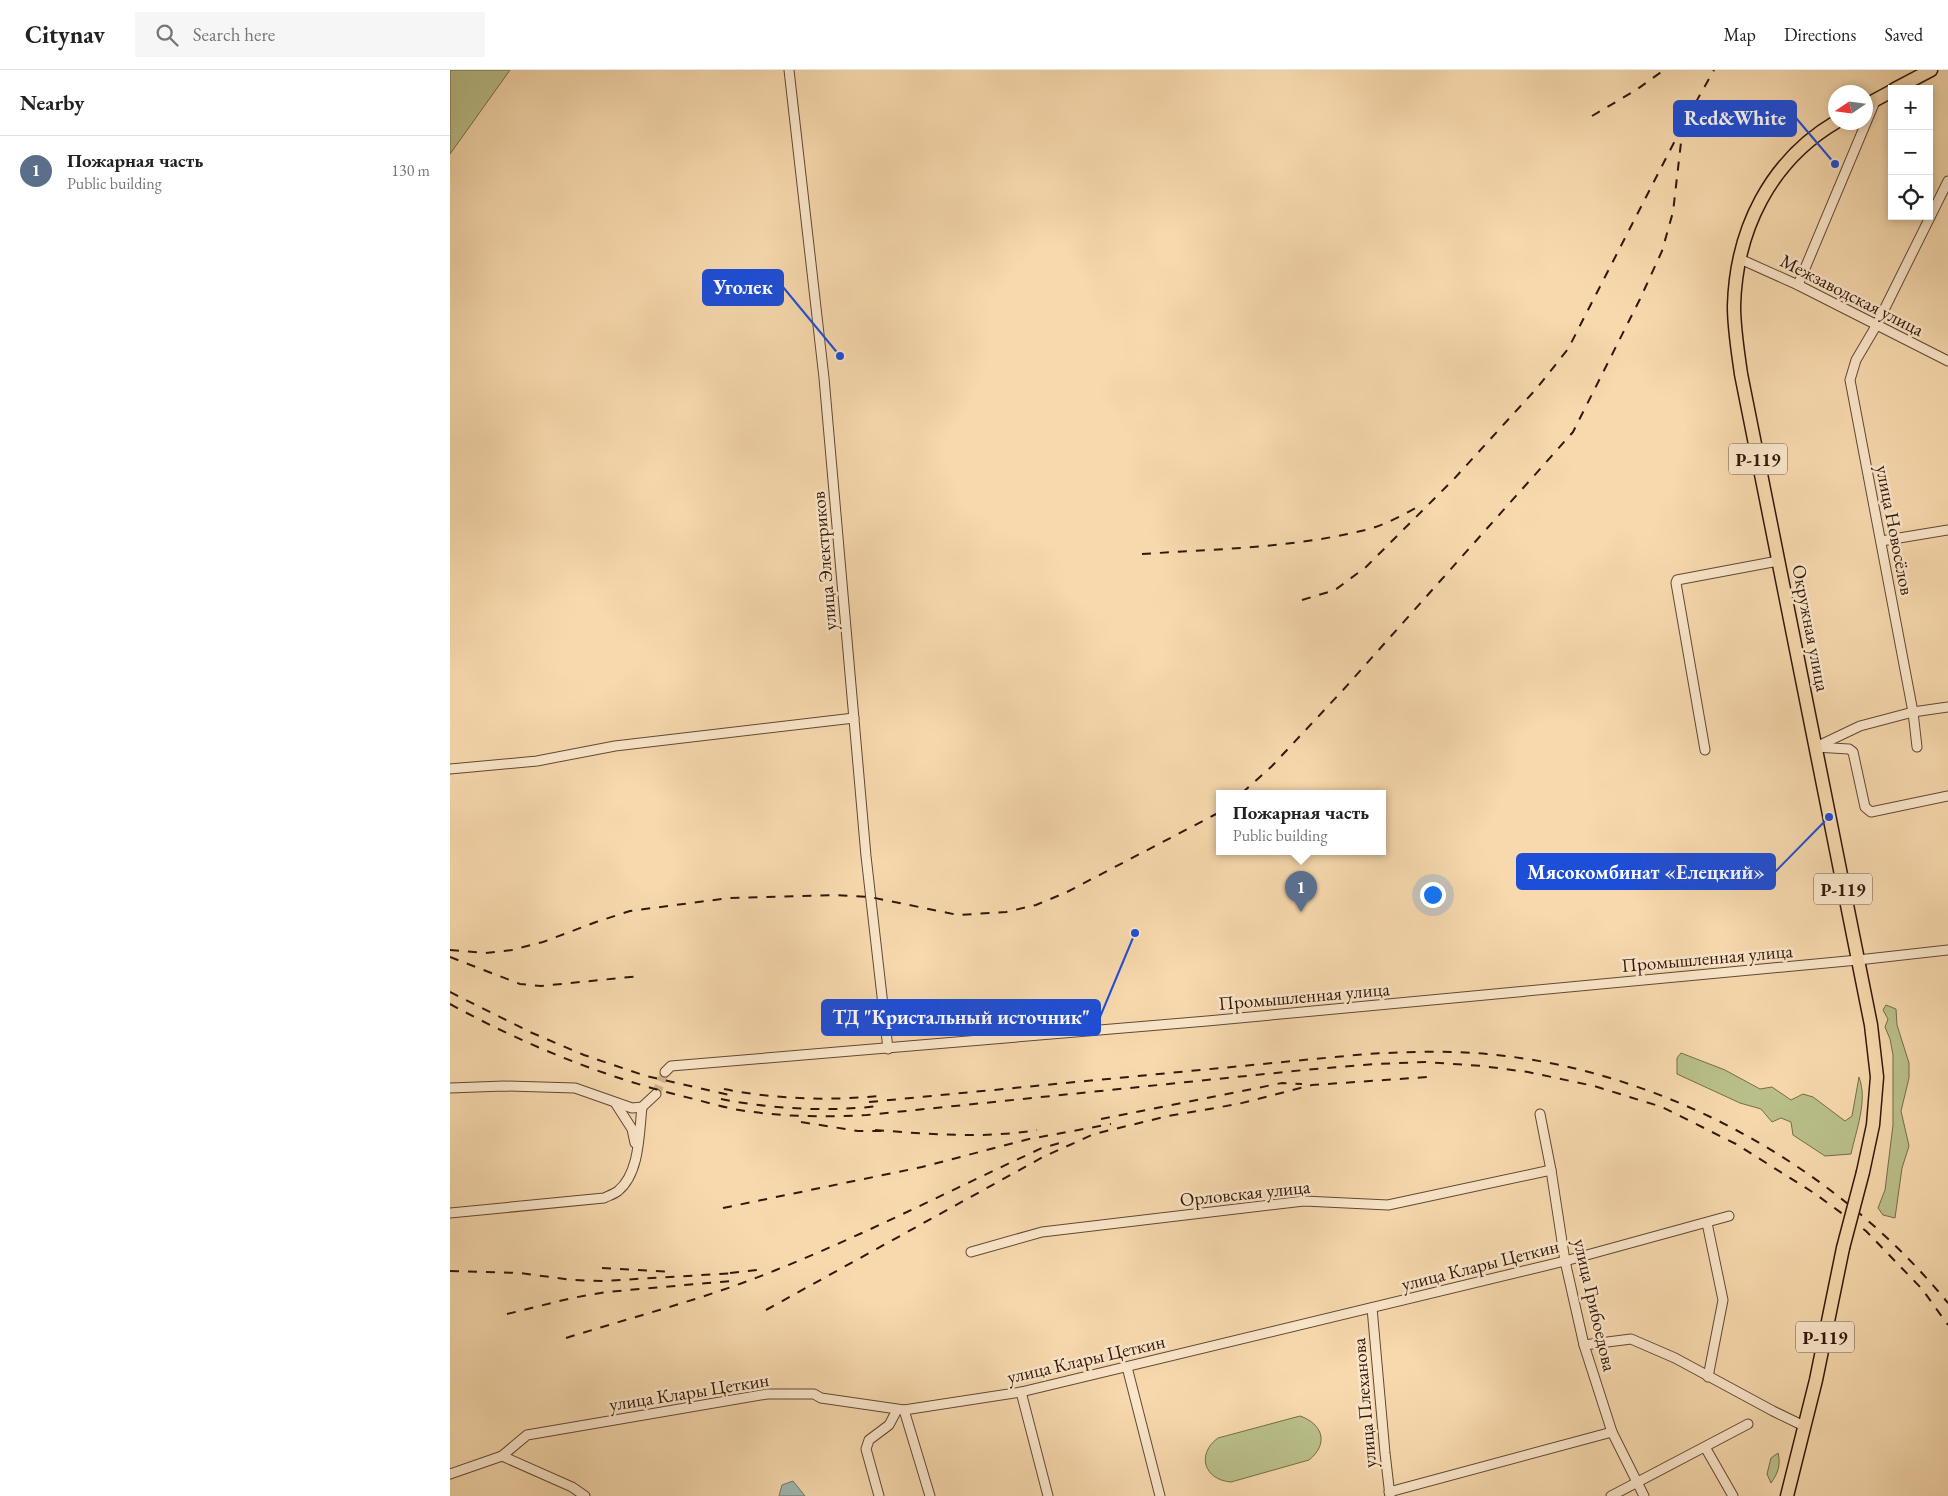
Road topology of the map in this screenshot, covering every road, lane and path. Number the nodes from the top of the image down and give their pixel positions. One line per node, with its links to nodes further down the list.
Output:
1 (789, 70): 18 (street, улица Электриков)
2 (1931, 70): 3 (highway)
3 (1903, 85)
4 (1888, 93): 5 (highway)
5 (1873, 101)
6 (1828, 127): 9 (highway, Окружная улица / Р-119)
7 (1860, 130): 10 (street)
8 (1948, 181): 11 (street, улица Новосёлов)
9 (1740, 259): 10 (street, Межзаводская улица); 15 (highway, Окружная улица / Р-119)
10 (1798, 285): 11 (street, Межзаводская улица)
11 (1876, 326): 12 (street, Межзаводская улица); 14 (street, улица Новосёлов)
12 (1948, 363)
13 (1948, 530): 14 (street)
14 (1881, 541): 17 (street, улица Новосёлов)
15 (1778, 561): 19 (highway, Окружная улица / Р-119); 21 (street)
16 (1948, 707): 17 (street)
17 (1913, 712): 19 (street); 20 (street, улица Новосёлов)
18 (854, 718): 22 (street); 26 (street, улица Электриков)
19 (1816, 747): 23 (street); 25 (highway, Окружная улица / Р-119)
20 (1917, 747)
21 (1705, 750)
22 (450, 769)
23 (1948, 796)
24 (1948, 950): 25 (street, Промышленная улица)
25 (1858, 960): 26 (street, Промышленная улица); 47 (highway, Окружная улица / Р-119, bridge)
26 (888, 1049): 27 (street, Промышленная улица)
27 (665, 1072)
28 (450, 1088): 30 (street)
29 (656, 1094): 31 (street)
30 (616, 1104): 31 (street); 33 (street)
31 (642, 1107): 33 (street)
32 (1540, 1114): 34 (street, улица Грибоедова)
33 (636, 1156): 35 (street)
34 (1551, 1170): 38 (street, Орловская улица); 39 (street, улица Грибоедова)
35 (450, 1213)
36 (1729, 1216): 37 (street, улица Клары Цеткин)
37 (1707, 1223): 39 (street, улица Клары Цеткин); 43 (street)
38 (972, 1252)
39 (1565, 1261): 40 (street, улица Клары Цеткин); 41 (street, улица Грибоедова)
40 (1372, 1308): 42 (street, улица Клары Цеткин); 53 (street, улица Плеханова)
41 (1584, 1345): 43 (street); 48 (street, улица Грибоедова)
42 (1127, 1367): 44 (street, улица Клары Цеткин); 58 (street)
43 (1708, 1377): 47 (street)
44 (1021, 1392): 45 (street, улица Клары Цеткин); 57 (street)
45 (901, 1410): 50 (street, улица Клары Цеткин); 55 (street); 56 (street)
46 (1748, 1424): 49 (street)
47 (1804, 1426): 62 (highway, Р-119)
48 (1612, 1432): 52 (street, улица Грибоедова); 53 (street)
49 (1705, 1447): 52 (street); 61 (street)
50 (502, 1456): 51 (street, улица Клары Цеткин); 54 (street)
51 (450, 1474)
52 (1637, 1482): 59 (street); 60 (street, улица Грибоедова)
53 (1390, 1494)
54 (585, 1496)
55 (879, 1496)
56 (930, 1496)
57 (1048, 1496)
58 (1160, 1496)
59 (1612, 1496)
60 (1644, 1496)
61 (1733, 1496)
62 (1787, 1496)

